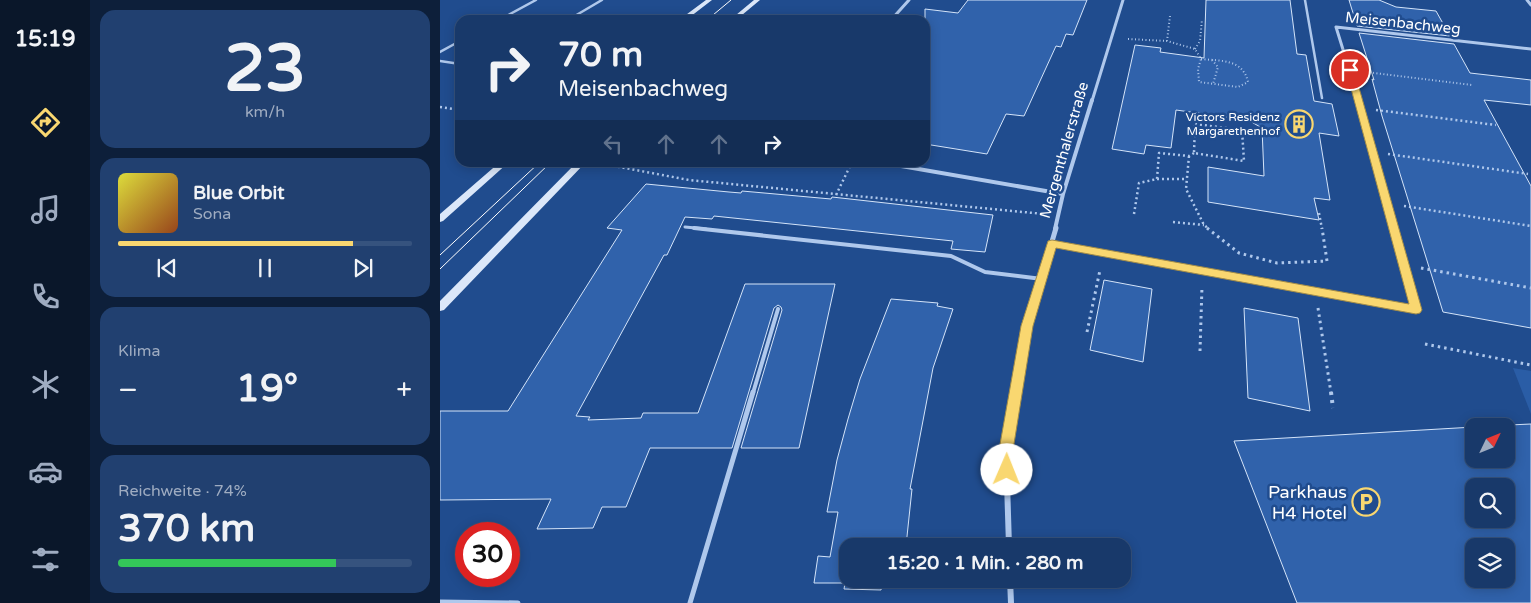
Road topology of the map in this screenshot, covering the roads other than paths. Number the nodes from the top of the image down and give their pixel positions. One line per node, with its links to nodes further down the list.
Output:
1 (536, 0): 10 (lane)
2 (602, 0): 11 (lane)
3 (709, 0): 12 (main road)
4 (757, 0): 13 (main road)
5 (909, 0): 14 (street)
6 (1123, 0): 24 (street, Mergenthalerstraße)
7 (1305, 0): 20 (lane)
8 (1527, 0): 9 (street)
9 (1531, 5)
10 (508, 15)
11 (576, 15)
12 (689, 15)
13 (739, 15)
14 (896, 15)
15 (455, 44): 17 (lane)
16 (1531, 49): 27 (street, Meisenbachweg)
17 (440, 52)
18 (440, 61): 19 (lane)
19 (455, 63)
20 (1322, 98)
21 (498, 167): 25 (main road)
22 (577, 167): 29 (main road)
23 (907, 167): 24 (street)
24 (1063, 194): 27 (street, Mergenthalerstraße)
25 (440, 219)
26 (685, 227): 28 (lane)
27 (1052, 244): 28 (street, Mergenthalerstraße)
28 (1042, 279): 31 (street, Mergenthalerstraße)
29 (440, 307)
30 (778, 309): 35 (lane)
31 (1009, 538)
32 (1010, 588): 36 (street)
33 (440, 602): 34 (lane)
34 (518, 603)
35 (690, 603)
36 (1011, 603)

